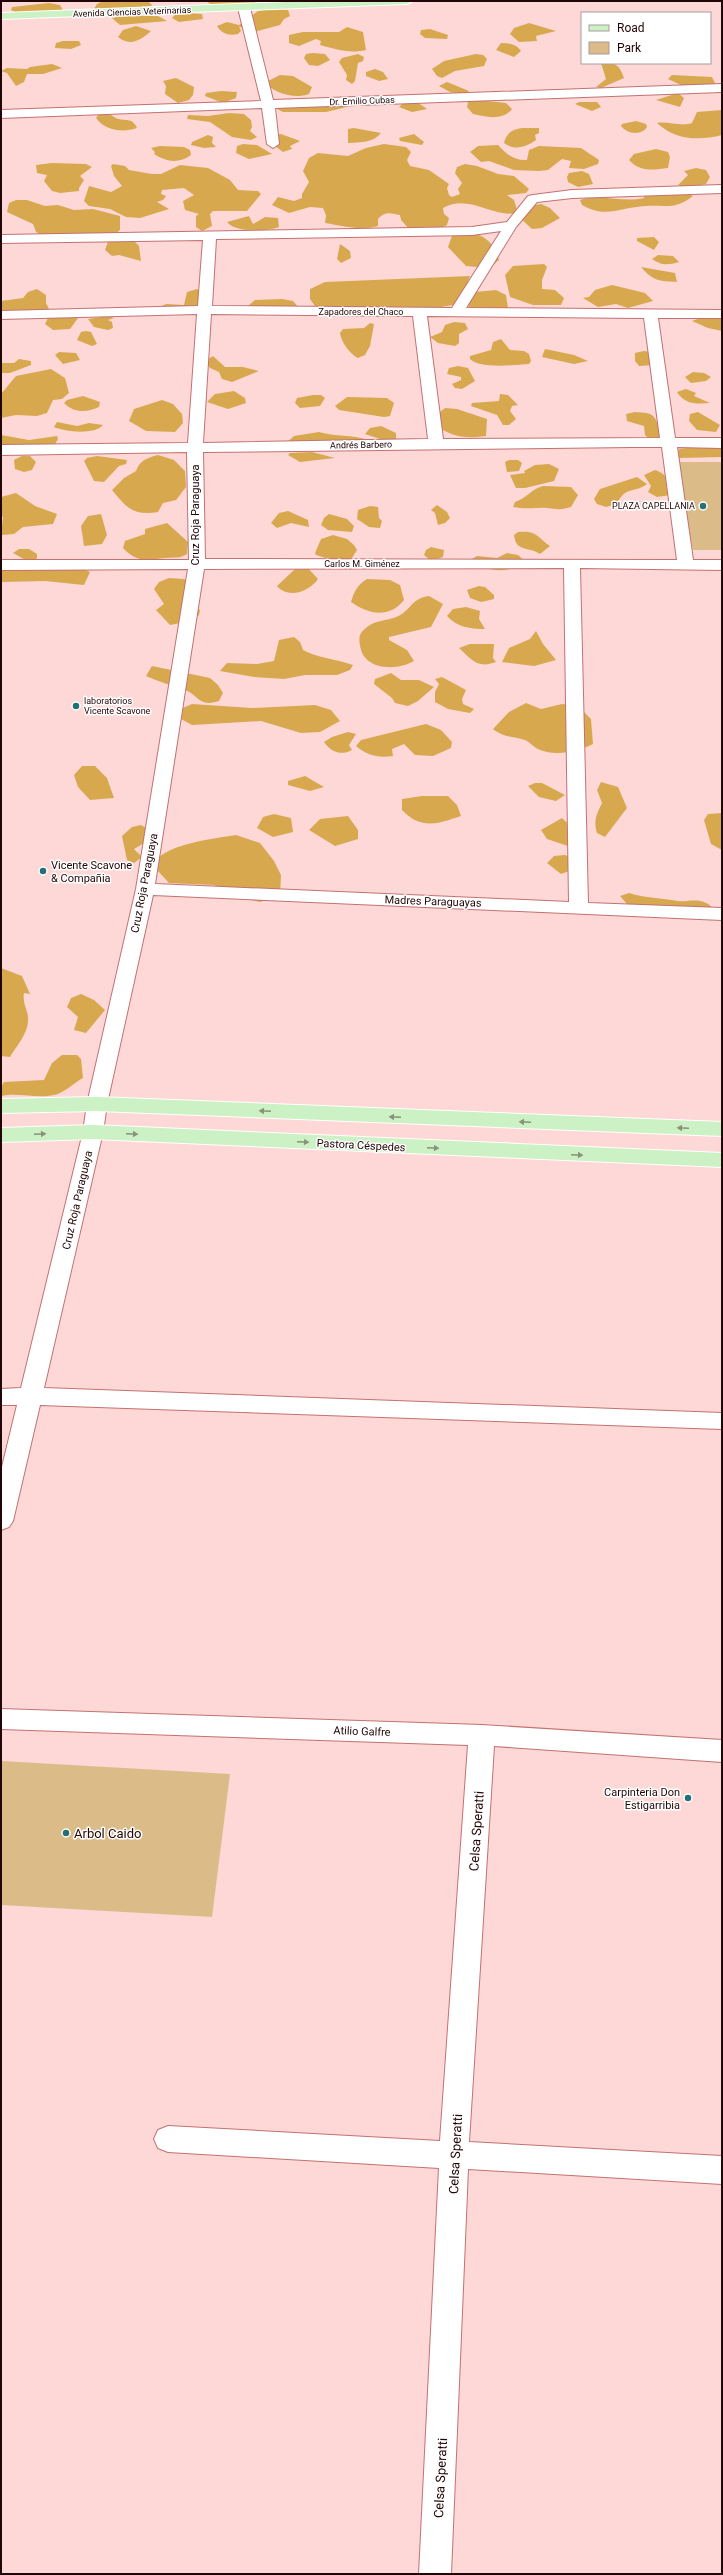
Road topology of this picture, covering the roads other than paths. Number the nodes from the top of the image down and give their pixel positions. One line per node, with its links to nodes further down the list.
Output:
1 (407, 1): 2 (main road, Avenida Ciencias Veterinarias)
2 (244, 8): 3 (main road, Avenida Ciencias Veterinarias); 5 (street)
3 (1, 16)
4 (722, 88): 5 (street, Dr. Emilio Cubas)
5 (268, 104): 6 (street, Dr. Emilio Cubas); 7 (street)
6 (1, 114)
7 (273, 144)
8 (722, 189): 9 (street)
9 (511, 225): 10 (street); 14 (street)
10 (210, 234): 11 (street); 12 (street, Cruz Roja Paraguaya)
11 (1, 238)
12 (204, 310): 13 (street, Zapadores del Chaco); 17 (street, Zapadores del Chaco); 21 (street, Cruz Roja Paraguaya)
13 (420, 312): 14 (street, Zapadores del Chaco); 20 (street)
14 (456, 312): 15 (street, Zapadores del Chaco)
15 (650, 314): 16 (street, Zapadores del Chaco); 18 (street)
16 (722, 314)
17 (1, 315)
18 (668, 442): 19 (street, Andrés Barbero); 20 (street, Andrés Barbero); 24 (street)
19 (722, 443)
20 (436, 444): 21 (street, Andrés Barbero)
21 (195, 449): 22 (street, Andrés Barbero); 26 (street, Cruz Roja Paraguaya)
22 (1, 450)
23 (572, 563): 24 (street, Carlos M. Giménez); 26 (street, Carlos M. Giménez); 29 (street)
24 (686, 564): 27 (street, Carlos M. Giménez)
25 (1, 565): 26 (street, Carlos M. Giménez)
26 (197, 565): 28 (street, Cruz Roja Paraguaya)
27 (722, 565)
28 (145, 889): 29 (street, Madres Paraguayas); 31 (street, Cruz Roja Paraguaya)
29 (579, 907): 30 (street, Madres Paraguayas)
30 (722, 914)
31 (96, 1104): 32 (main road); 33 (main road, one-way to 31); 35 (street, Cruz Roja Paraguaya)
32 (1, 1106)
33 (550, 1123): 34 (main road, one-way to 33); 37 (main road)
34 (722, 1129)
35 (93, 1132): 36 (main road, Pastora Céspedes, one-way to 35); 37 (main road, Pastora Céspedes, one-way to 37); 39 (street, Cruz Roja Paraguaya)
36 (1, 1135)
37 (550, 1154): 38 (main road, Pastora Céspedes, one-way to 38)
38 (722, 1160)
39 (30, 1396): 40 (street); 41 (street); 42 (street, Cruz Roja Paraguaya)
40 (1, 1397)
41 (722, 1421)
42 (1, 1521)
43 (1, 1719): 44 (street, Atilio Galfre)
44 (482, 1735): 45 (street, Atilio Galfre); 47 (street, Celsa Speratti)
45 (722, 1751)
46 (168, 2139): 47 (street)
47 (454, 2155): 48 (street); 49 (street, Celsa Speratti)
48 (722, 2170)
49 (436, 2574)

